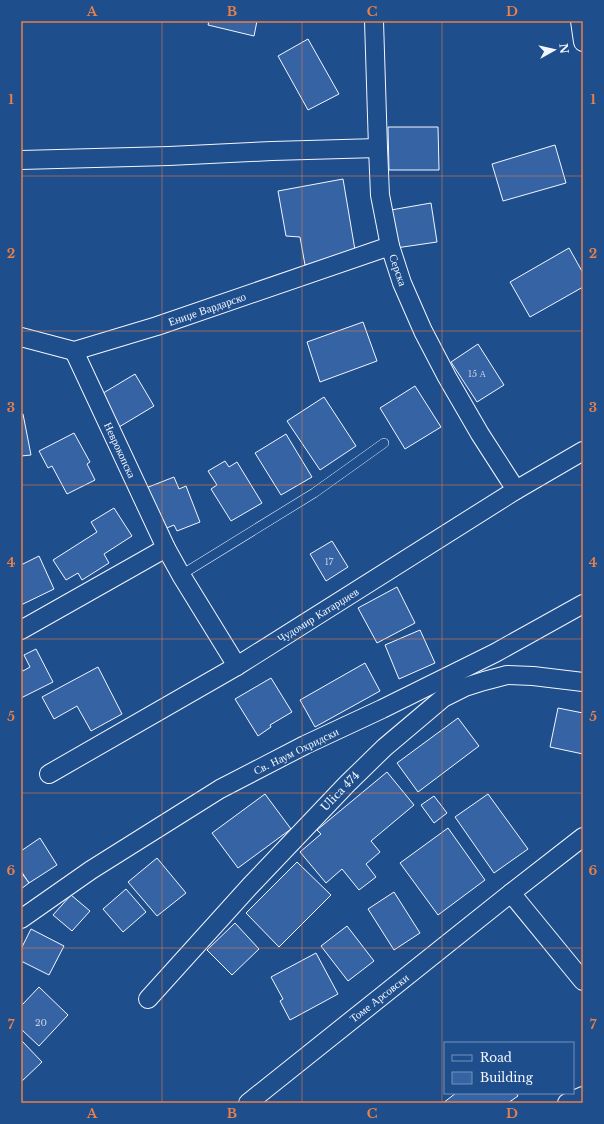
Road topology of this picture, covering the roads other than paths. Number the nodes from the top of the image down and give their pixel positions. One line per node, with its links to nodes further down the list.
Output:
1 (374, 21): 4 (street, Серска)
2 (577, 22): 3 (street)
3 (583, 42)
4 (378, 148): 5 (street); 6 (street, Серска)
5 (21, 160)
6 (390, 246): 8 (street, Ениџе Вардарско); 11 (street, Серска)
7 (21, 337): 8 (street)
8 (74, 351): 12 (street, Неврокопска)
9 (384, 443): 13 (lane)
10 (583, 451): 11 (street, Чудомир Катарџиев)
11 (516, 490): 16 (street, Чудомир Катарџиев)
12 (166, 548): 13 (street, Неврокопска); 15 (street)
13 (181, 575): 16 (street, Неврокопска)
14 (583, 604): 21 (street, Св. Наум Охридски)
15 (21, 630)
16 (237, 666): 18 (street, Чудомир Катарџиев)
17 (583, 682): 23 (street, Ulica 474)
18 (49, 774)
19 (583, 837): 20 (street, Томе Арсовски)
20 (511, 893): 22 (street); 25 (street, Томе Арсовски)
21 (21, 918)
22 (583, 981)
23 (148, 999)
24 (583, 1096): 26 (street)
25 (248, 1103)
26 (567, 1103)

